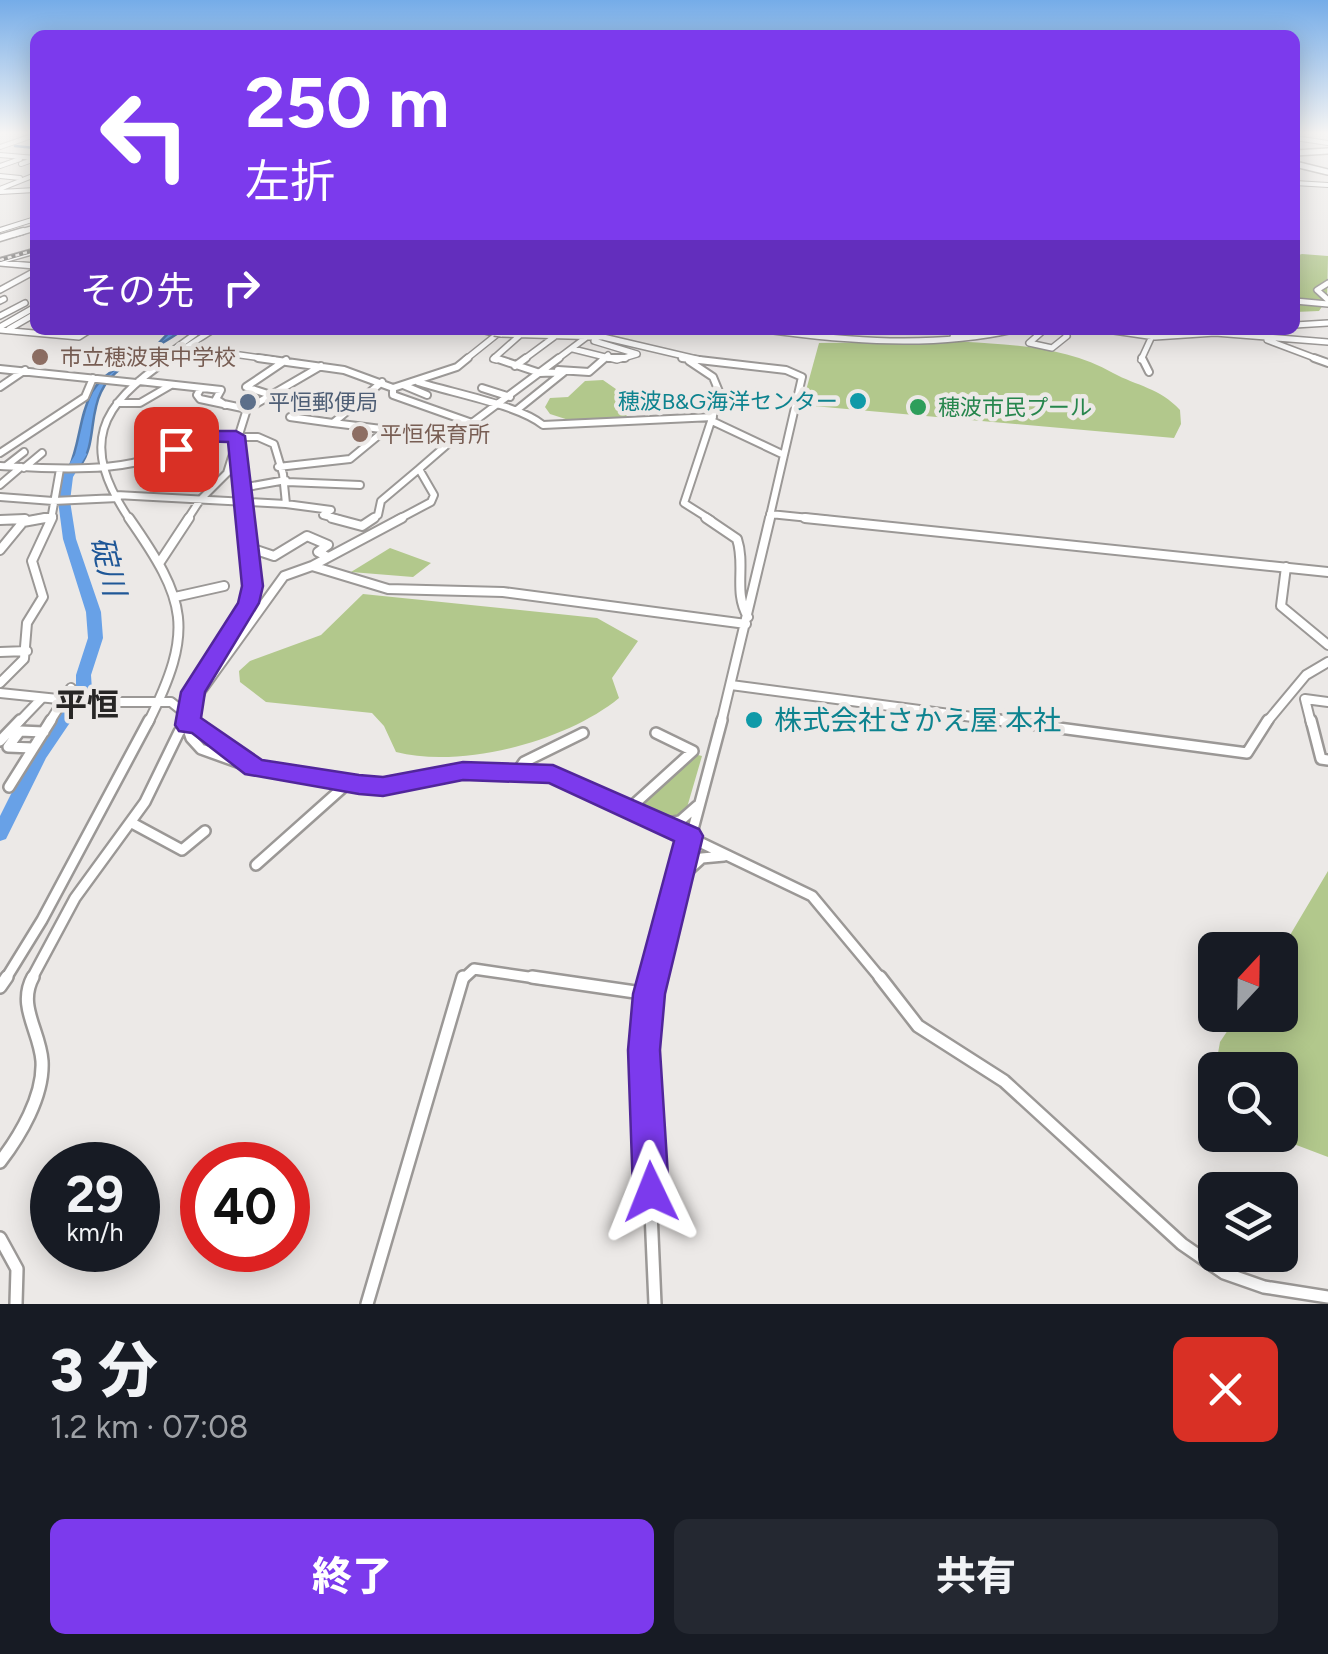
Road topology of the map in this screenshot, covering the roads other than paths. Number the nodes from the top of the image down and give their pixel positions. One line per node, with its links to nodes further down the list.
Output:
1 (30, 221): 3 (street)
2 (30, 229): 4 (main road)
3 (0, 230)
4 (0, 238)
5 (30, 259): 7 (street)
6 (30, 263): 7 (street)
7 (0, 264)
8 (30, 265): 10 (street)
9 (1328, 283): 12 (street)
10 (0, 290)
11 (1300, 301): 12 (street)
12 (1328, 302)
13 (25, 303): 15 (street)
14 (30, 313): 18 (street)
15 (0, 316)
16 (1328, 324): 17 (street)
17 (1300, 326)
18 (2, 330): 19 (street)
19 (30, 333)
20 (57, 335): 21 (street)
21 (82, 335)
22 (198, 335): 57 (street)
23 (199, 335): 44 (street)
24 (496, 335): 59 (street)
25 (514, 335): 37 (street)
26 (590, 335): 38 (street); 43 (street); 45 (street); 47 (street)
27 (803, 335): 28 (street)
28 (882, 335)
29 (910, 335): 41 (street)
30 (961, 335): 41 (street)
31 (994, 335): 41 (street)
32 (1038, 335): 33 (street)
33 (1066, 335)
34 (1144, 335): 39 (street)
35 (1164, 335): 39 (street)
36 (1233, 335): 40 (street)
37 (519, 336): 38 (street); 51 (street)
38 (554, 336): 51 (street)
39 (1152, 336): 55 (street)
40 (1265, 338): 42 (street); 49 (street)
41 (948, 339)
42 (1328, 342)
43 (619, 346): 46 (street); 46 (street)
44 (188, 348): 48 (street); 57 (street)
45 (572, 348): 46 (street); 54 (street)
46 (608, 355): 54 (street)
47 (684, 358): 74 (street); 83 (street)
48 (286, 360): 50 (street); 66 (street)
49 (1328, 363)
50 (322, 366): 58 (street); 66 (street)
51 (514, 366): 54 (street)
52 (0, 368): 53 (street)
53 (25, 370): 56 (street); 62 (street)
54 (542, 372): 68 (street); 72 (street)
55 (1149, 372)
56 (96, 378): 57 (street); 81 (street)
57 (135, 382): 60 (street); 69 (street)
58 (382, 382): 64 (street); 75 (street)
59 (417, 382): 61 (street); 70 (street)
60 (171, 385): 63 (street); 69 (street)
61 (403, 385): 64 (street); 67 (street)
62 (0, 386)
63 (201, 388): 71 (street); 71 (street)
64 (392, 388): 76 (street)
65 (482, 388): 68 (street)
66 (272, 395): 71 (street)
67 (426, 395)
68 (510, 397): 70 (street)
69 (117, 403): 84 (street)
70 (498, 405): 72 (street); 76 (street)
71 (247, 409): 78 (street)
72 (518, 409): 74 (street)
73 (290, 417): 75 (street)
74 (713, 419): 83 (street); 116 (street)
75 (334, 423): 77 (street)
76 (472, 424): 79 (street)
77 (384, 431): 79 (street); 86 (street)
78 (236, 438): 84 (street); 86 (street); 93 (street); 96 (street)
79 (454, 438): 89 (street)
80 (24, 452): 85 (street)
81 (0, 453)
82 (42, 454): 87 (street)
83 (784, 456): 99 (street)
84 (100, 462): 88 (street); 95 (street)
85 (3, 466): 87 (street)
86 (278, 467): 90 (street)
87 (22, 468): 88 (street); 92 (street)
88 (63, 469): 97 (street)
89 (418, 470): 103 (street); 106 (street)
90 (286, 481): 91 (street); 93 (street); 98 (street)
91 (360, 484)
92 (0, 485)
93 (241, 488): 107 (street)
94 (0, 497): 97 (street)
95 (117, 497): 96 (street); 97 (street); 110 (street)
96 (200, 500): 98 (street); 110 (street)
97 (53, 501): 100 (street)
98 (286, 504): 103 (street)
99 (770, 514): 112 (street); 116 (street)
100 (53, 516): 101 (street); 118 (street)
101 (30, 519): 102 (street); 104 (street)
102 (0, 520)
103 (362, 526): 106 (street)
104 (14, 530): 105 (street); 108 (street)
105 (0, 531)
106 (369, 536): 109 (street)
107 (247, 548): 109 (street); 129 (street)
108 (0, 550)
109 (328, 557): 111 (street)
110 (160, 562): 115 (street)
111 (312, 566): 116 (street); 129 (street)
112 (1286, 567): 113 (street); 117 (street)
113 (1328, 572)
114 (224, 586): 115 (street)
115 (175, 596): 127 (street)
116 (747, 620): 122 (street)
117 (1328, 645)
118 (27, 651): 119 (street); 121 (street)
119 (0, 652)
120 (1328, 662): 122 (street)
121 (0, 682)
122 (731, 684): 140 (street)
123 (72, 688): 126 (street)
124 (0, 693): 125 (street)
125 (40, 698): 126 (street); 133 (street)
126 (68, 701): 127 (street); 130 (street)
127 (158, 701): 129 (street); 149 (street)
128 (1328, 702): 135 (street)
129 (187, 725): 136 (street); 136 (street); 143 (street)
130 (45, 732): 133 (street); 134 (street)
131 (584, 733): 137 (street)
132 (656, 733): 141 (street)
133 (3, 748): 134 (street)
134 (34, 748): 139 (street)
135 (1328, 760)
136 (254, 768): 138 (street)
137 (517, 772): 138 (street); 141 (street)
138 (348, 783): 147 (street)
139 (9, 787)
140 (698, 805): 142 (street); 145 (street)
141 (630, 808): 142 (street)
142 (658, 821): 145 (street)
143 (132, 823): 144 (street); 151 (street)
144 (204, 832)
145 (689, 836): 146 (street); 148 (street)
146 (743, 861): 148 (street); 153 (street)
147 (256, 864)
148 (678, 881): 150 (street)
149 (0, 987)
150 (649, 994): 155 (street); 156 (street)
151 (0, 1162)
152 (0, 1238): 154 (street)
153 (1328, 1297)
154 (16, 1304)
155 (367, 1304)
156 (656, 1304)

